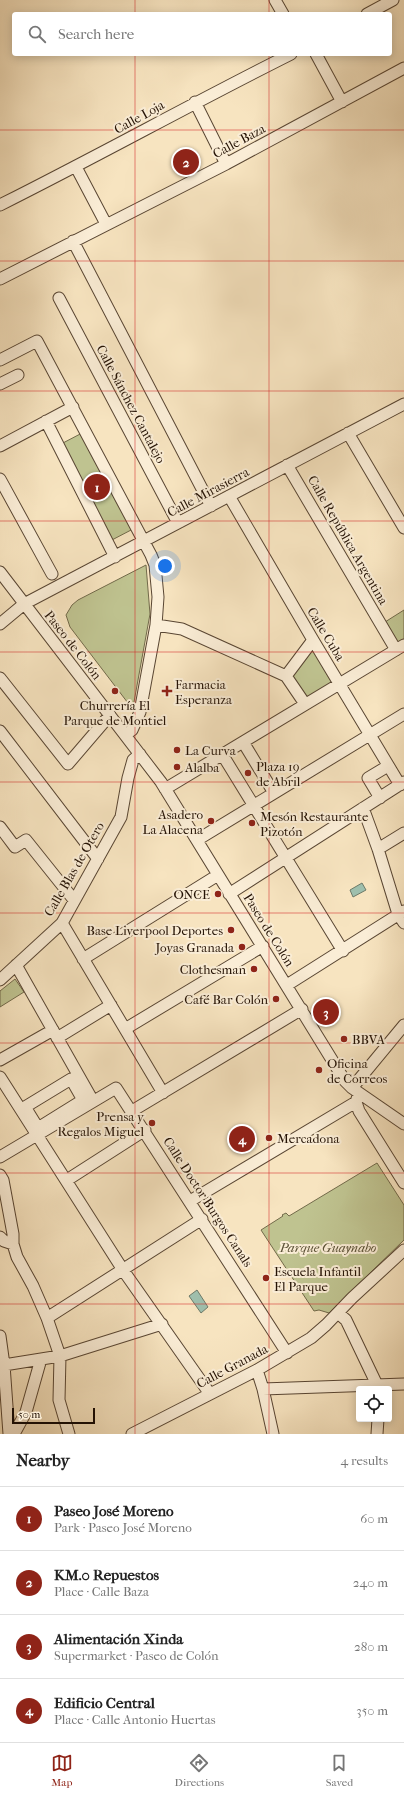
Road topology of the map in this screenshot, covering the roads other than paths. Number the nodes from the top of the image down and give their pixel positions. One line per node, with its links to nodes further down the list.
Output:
1 (275, 0): 3 (street)
2 (392, 0): 4 (street)
3 (282, 12)
4 (371, 12)
5 (287, 56): 8 (street, Calle Loja)
6 (317, 56): 9 (street)
7 (404, 68): 9 (street, Calle Baza)
8 (194, 102): 10 (street); 11 (street, Calle Loja)
9 (342, 102): 10 (street, Calle Baza)
10 (226, 164): 13 (street, Calle Baza)
11 (76, 167): 12 (street, Calle Loja); 13 (street)
12 (0, 205)
13 (106, 224): 14 (street, Calle Baza)
14 (74, 241): 15 (street, Calle Baza); 28 (street)
15 (0, 279)
16 (59, 298): 29 (street, Calle Sánchez Cantalejo)
17 (0, 360): 21 (street)
18 (18, 375): 19 (street)
19 (0, 384)
20 (404, 404): 23 (street, Calle Mirasierra)
21 (73, 407): 22 (street); 31 (street)
22 (46, 421): 24 (street); 32 (street)
23 (348, 433): 25 (street, Calle Mirasierra); 30 (street)
24 (0, 446)
25 (287, 465): 27 (street, Calle Mirasierra); 39 (street, Calle República Argentina)
26 (0, 479): 34 (street)
27 (229, 496): 28 (street, Calle Mirasierra); 38 (street, Calle Cuba)
28 (211, 506): 29 (street, Calle Mirasierra)
29 (178, 523): 31 (street, Calle Mirasierra)
30 (404, 528)
31 (144, 542): 32 (street, Calle Mirasierra); 37 (street)
32 (114, 557): 35 (street, Calle Mirasierra)
33 (0, 572): 35 (street, Paseo de Colón)
34 (52, 574)
35 (24, 604): 36 (street, Calle Mirasierra); 45 (street, Paseo de Colón)
36 (0, 624)
37 (156, 625): 40 (street); 48 (street)
38 (313, 640): 40 (street); 42 (street, Calle Cuba)
39 (400, 647): 42 (street)
40 (286, 676): 43 (street)
41 (0, 678): 45 (street)
42 (340, 684): 43 (street); 47 (street, Calle Cuba)
43 (305, 704): 49 (street)
44 (404, 714): 47 (street)
45 (110, 715): 48 (street, Paseo de Colón)
46 (0, 731): 64 (street)
47 (369, 734): 52 (street, Calle Cuba); 55 (street)
48 (125, 735): 50 (street, Paseo de Colón)
49 (243, 742): 51 (street); 55 (street)
50 (140, 754): 54 (street, Paseo de Colón); 64 (street, Calle Blas de Otero)
51 (222, 754): 54 (street); 57 (street)
52 (388, 766): 53 (street, Calle Cuba); 56 (street)
53 (402, 784): 56 (street)
54 (165, 789): 61 (street, Paseo de Colón)
55 (274, 793): 57 (street)
56 (380, 798): 58 (street)
57 (254, 805): 61 (street); 63 (street)
58 (363, 808): 62 (street); 63 (street)
59 (0, 828): 67 (street)
60 (404, 833): 62 (street)
61 (197, 840): 65 (street, Paseo de Colón)
62 (378, 849): 68 (street)
63 (286, 858): 66 (street); 71 (street)
64 (98, 859): 67 (street, Calle Blas de Otero)
65 (218, 875): 66 (street, Paseo de Colón); 72 (street)
66 (229, 894): 70 (street, Paseo de Colón)
67 (74, 900): 69 (street, Calle Blas de Otero)
68 (402, 916): 71 (street)
69 (62, 923): 72 (street); 73 (street, Calle Blas de Otero)
70 (262, 946): 75 (street, Paseo de Colón); 79 (street)
71 (343, 951): 75 (street)
72 (83, 959): 76 (street)
73 (16, 965): 74 (street, Calle Blas de Otero); 80 (street)
74 (2, 974)
75 (287, 985): 77 (street, Paseo de Colón)
76 (111, 1005): 79 (street); 80 (street)
77 (302, 1009): 84 (street); 85 (street, Paseo de Colón)
78 (404, 1025): 85 (street)
79 (125, 1029): 84 (street)
80 (55, 1034): 81 (street); 82 (street)
81 (0, 1060)
82 (75, 1070): 86 (street); 87 (street)
83 (1, 1082): 87 (street)
84 (163, 1093): 88 (street)
85 (356, 1095): 89 (street, Paseo de Colón); 95 (street); 96 (street)
86 (93, 1101): 88 (street, Calle Doctor Burgos Canals); 91 (street)
87 (21, 1105): 87 (street); 91 (street)
88 (132, 1111): 90 (street, Calle Doctor Burgos Canals)
89 (404, 1124)
90 (145, 1130): 94 (street); 96 (street, Calle Doctor Burgos Canals)
91 (37, 1135): 92 (street); 94 (street)
92 (0, 1157)
93 (0, 1175): 99 (street)
94 (67, 1180): 101 (street)
95 (404, 1183)
96 (190, 1201): 97 (street, Calle Doctor Burgos Canals)
97 (202, 1219): 101 (street); 106 (street, Calle Doctor Burgos Canals)
98 (0, 1237): 99 (street)
99 (13, 1244): 103 (street)
100 (404, 1250): 102 (street, Calle Granada)
101 (123, 1270): 103 (street); 104 (street)
102 (338, 1313): 106 (street, Calle Granada); 112 (street)
103 (47, 1318): 107 (street)
104 (162, 1324): 107 (street); 116 (street)
105 (0, 1336): 109 (street)
106 (287, 1352): 110 (street, Calle Granada)
107 (60, 1356): 108 (street); 120 (street)
108 (41, 1359): 109 (street); 119 (street)
109 (4, 1365): 118 (street)
110 (257, 1370): 115 (street); 116 (street, Calle Granada)
111 (404, 1384): 113 (street)
112 (378, 1386)
113 (387, 1386)
114 (356, 1387): 115 (street)
115 (263, 1389): 122 (street)
116 (210, 1394): 121 (street, Calle Granada)
117 (378, 1422): 123 (street)
118 (9, 1434)
119 (14, 1434)
120 (69, 1434)
121 (132, 1434)
122 (273, 1434)
123 (378, 1434)

